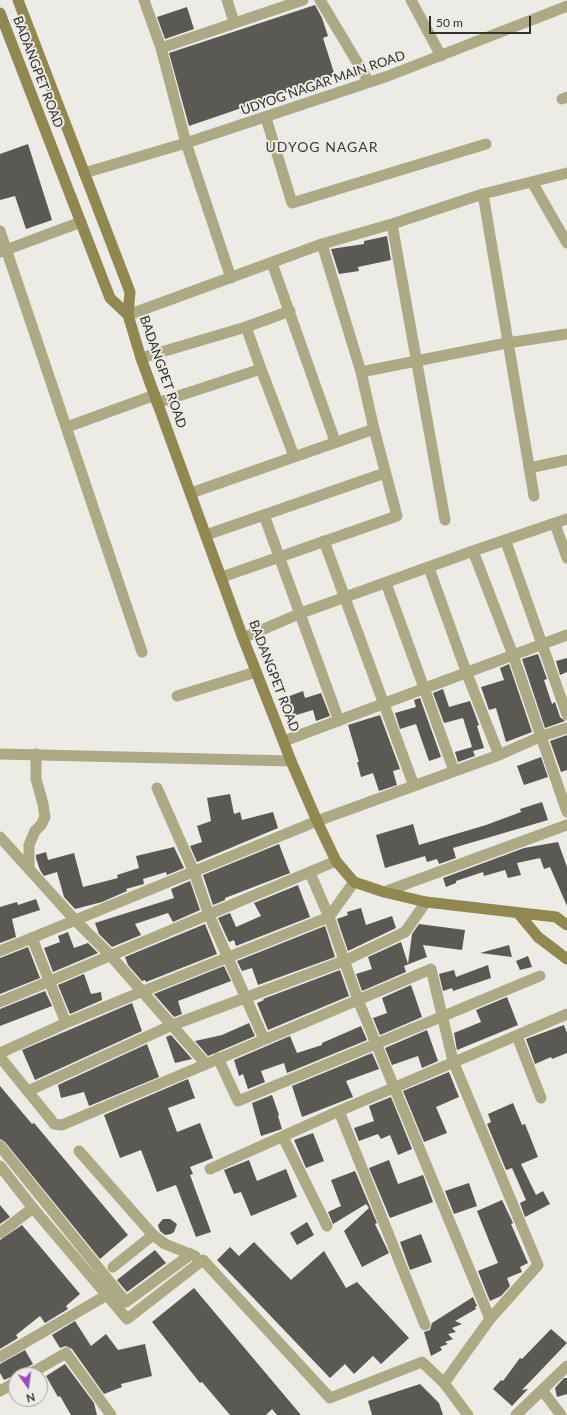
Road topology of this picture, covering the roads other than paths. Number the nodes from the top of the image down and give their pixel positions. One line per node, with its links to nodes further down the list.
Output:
1 (18, 0): 17 (main road, BADANGPET ROAD)
2 (144, 0): 11 (street)
3 (227, 0): 9 (street)
4 (304, 0): 9 (street)
5 (320, 0): 13 (street)
6 (411, 0): 12 (street)
7 (567, 6): 12 (street, UDYOG NAGAR MAIN ROAD)
8 (0, 13): 10 (main road, BADANGPET ROAD)
9 (234, 22): 11 (street)
10 (2, 27): 21 (main road, BADANGPET ROAD)
11 (161, 48): 15 (street)
12 (441, 56): 13 (street, UDYOG NAGAR MAIN ROAD)
13 (369, 82): 14 (street, UDYOG NAGAR MAIN ROAD)
14 (266, 118): 15 (street, UDYOG NAGAR MAIN ROAD); 16 (street)
15 (186, 143): 17 (street, UDYOG NAGAR MAIN ROAD); 28 (street)
16 (486, 144)
17 (84, 173): 30 (main road, BADANGPET ROAD)
18 (567, 174): 19 (street)
19 (532, 182): 20 (street); 24 (street)
20 (483, 194): 22 (street); 33 (street)
21 (81, 222): 26 (street); 30 (main road, BADANGPET ROAD)
22 (392, 224): 25 (street); 35 (street)
23 (0, 231): 26 (street)
24 (567, 243)
25 (322, 244): 27 (street); 37 (street)
26 (4, 250): 39 (street)
27 (272, 263): 28 (street); 29 (street)
28 (231, 278): 30 (street)
29 (290, 311): 31 (street); 41 (street)
30 (128, 314): 34 (main road, BADANGPET ROAD)
31 (246, 327): 34 (street); 36 (street)
32 (567, 334): 33 (street)
33 (507, 343): 35 (street); 44 (street)
34 (141, 358): 38 (main road, BADANGPET ROAD)
35 (417, 362): 37 (street); 49 (street)
36 (261, 369): 38 (street); 42 (street)
37 (362, 372): 40 (street)
38 (156, 399): 39 (street); 46 (main road, BADANGPET ROAD)
39 (67, 427): 66 (street)
40 (374, 429): 41 (street); 45 (street)
41 (335, 442): 42 (street)
42 (294, 456): 46 (street)
43 (567, 460): 44 (street)
44 (529, 468): 47 (street)
45 (385, 473): 48 (street); 53 (street)
46 (191, 493): 52 (main road, BADANGPET ROAD)
47 (534, 496)
48 (264, 515): 52 (street); 56 (street)
49 (445, 520)
50 (567, 520): 51 (street)
51 (555, 524): 54 (street); 57 (street)
52 (206, 535): 59 (main road, BADANGPET ROAD)
53 (324, 540): 56 (street); 61 (street)
54 (506, 542): 55 (street); 65 (street)
55 (473, 551): 58 (street); 67 (street)
56 (280, 557): 59 (street); 62 (street)
57 (567, 558)
58 (429, 568): 60 (street); 69 (street)
59 (222, 577): 64 (main road, BADANGPET ROAD)
60 (386, 583): 61 (street); 70 (street)
61 (344, 598): 62 (street); 72 (street)
62 (301, 613): 64 (street); 74 (street)
63 (567, 635): 65 (street)
64 (243, 638): 68 (main road, BADANGPET ROAD)
65 (543, 644): 67 (street); 73 (street)
66 (142, 652)
67 (513, 655): 69 (street); 76 (street)
68 (256, 672): 71 (street); 77 (main road, BADANGPET ROAD)
69 (467, 674): 70 (street); 80 (street)
70 (425, 690): 72 (street); 82 (street)
71 (177, 696)
72 (383, 704): 74 (street); 83 (street)
73 (567, 715)
74 (339, 721): 77 (street)
75 (567, 728): 76 (street)
76 (542, 736): 80 (street); 85 (street)
77 (284, 741): 81 (main road, BADANGPET ROAD)
78 (0, 754): 79 (street)
79 (36, 754): 81 (street); 90 (street)
80 (499, 755): 82 (street)
81 (291, 761): 86 (main road, BADANGPET ROAD)
82 (454, 771): 83 (street)
83 (414, 786): 86 (street)
84 (157, 788): 91 (street)
85 (567, 812)
86 (317, 821): 89 (main road, BADANGPET ROAD); 91 (street)
87 (567, 825): 94 (street)
88 (0, 837): 90 (street)
89 (336, 861): 92 (street); 93 (main road, BADANGPET ROAD)
90 (29, 869): 99 (street)
91 (194, 872): 97 (street); 99 (street)
92 (310, 873): 97 (street); 98 (street)
93 (354, 882): 94 (main road); 98 (street)
94 (384, 892): 95 (main road)
95 (426, 902): 96 (main road); 106 (street)
96 (518, 913): 100 (main road); 105 (main road)
97 (209, 915): 103 (street); 104 (street)
98 (330, 917): 104 (street); 106 (street)
99 (75, 920): 101 (street); 103 (street)
100 (567, 925)
101 (32, 938): 102 (street); 108 (street)
102 (0, 951)
103 (110, 955): 108 (street); 109 (street)
104 (228, 958): 109 (street); 110 (street)
105 (567, 959)
106 (344, 961): 110 (street); 111 (street)
107 (540, 976): 114 (street)
108 (48, 980): 112 (street); 115 (street)
109 (141, 992): 115 (street); 116 (street)
110 (245, 997): 116 (street); 118 (street)
111 (358, 1000): 114 (street); 118 (street); 119 (street)
112 (0, 1002)
113 (567, 1014): 117 (street)
114 (442, 1017): 119 (street); 123 (street)
115 (66, 1023): 120 (street)
116 (170, 1026): 124 (street); 126 (street)
117 (516, 1036): 123 (street); 127 (street)
118 (264, 1039): 122 (street)
119 (376, 1043): 122 (street); 125 (street)
120 (0, 1053)
121 (0, 1057): 126 (street)
122 (218, 1058): 124 (street)
123 (453, 1061): 125 (street); 142 (street)
124 (206, 1064): 126 (street)
125 (394, 1088): 128 (street); 142 (street)
126 (28, 1091)
127 (541, 1098)
128 (339, 1111): 129 (street); 143 (street)
129 (283, 1137): 133 (street); 135 (street)
130 (0, 1146): 138 (street)
131 (79, 1150): 137 (street)
132 (0, 1166): 134 (street)
133 (210, 1170)
134 (33, 1208): 136 (street); 141 (street)
135 (327, 1226)
136 (0, 1233)
137 (152, 1235): 138 (street); 140 (street)
138 (191, 1254): 139 (street)
139 (202, 1260): 141 (street); 147 (street)
140 (113, 1267)
141 (107, 1295): 144 (street)
142 (490, 1319): 147 (street)
143 (425, 1325)
144 (0, 1357)
145 (567, 1366): 148 (street)
146 (42, 1367): 150 (street)
147 (444, 1383): 149 (street)
148 (542, 1390): 151 (street); 152 (street)
149 (464, 1414)
150 (111, 1415)
151 (516, 1415)
152 (561, 1415)

